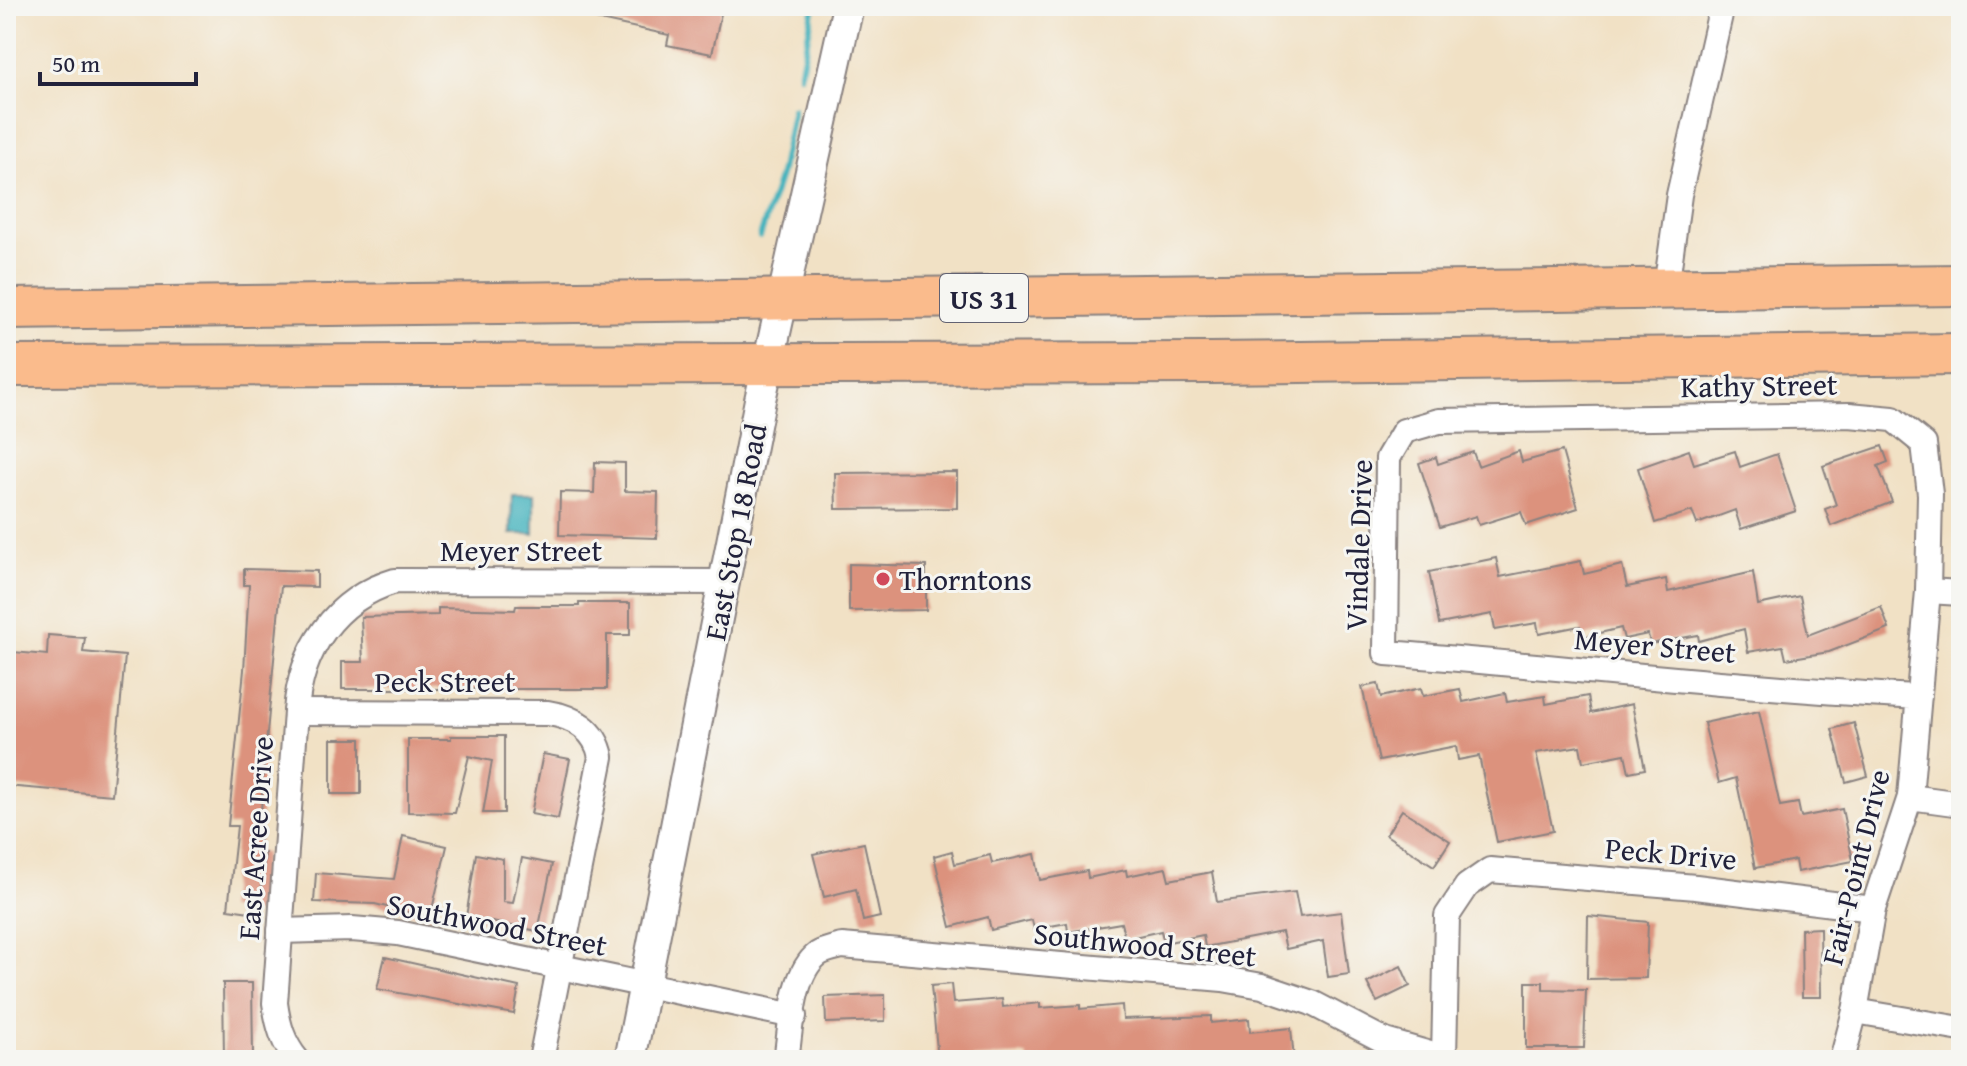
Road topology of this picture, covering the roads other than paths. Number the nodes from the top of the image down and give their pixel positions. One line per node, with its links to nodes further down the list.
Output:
1 (848, 6): 5 (street, East Stop 18 Road)
2 (1722, 6): 4 (street)
3 (1961, 285): 4 (main road, US 31)
4 (1666, 288): 5 (main road, US 31)
5 (783, 300): 6 (main road, US 31); 8 (street, East Stop 18 Road)
6 (6, 309)
7 (1961, 354): 8 (main road, US 31)
8 (768, 365): 9 (main road, US 31); 11 (street, East Stop 18 Road)
9 (6, 366)
10 (1439, 421): 12 (street, Kathy Street); 15 (street, Vindale Drive)
11 (726, 582): 14 (street, Meyer Street); 23 (street, East Stop 18 Road)
12 (1928, 591): 13 (street); 16 (street, Fair-Point Drive)
13 (1961, 593)
14 (329, 622): 17 (street, East Acree Drive)
15 (1386, 653): 16 (street, Meyer Street)
16 (1919, 697): 18 (street, Fair-Point Drive)
17 (296, 712): 21 (street, East Acree Drive); 22 (street, Peck Street)
18 (1910, 797): 19 (street); 20 (street, Fair-Point Drive)
19 (1961, 804)
20 (1873, 909): 24 (street, Fair-Point Drive); 27 (street, Peck Drive)
21 (280, 931): 22 (street, Southwood Street); 28 (street, East Acree Drive)
22 (560, 968): 23 (street, Southwood Street); 29 (street)
23 (645, 987): 25 (street, Southwood Street); 30 (street, East Stop 18 Road)
24 (1855, 1011): 26 (street); 32 (street, Fair-Point Drive)
25 (794, 1016): 27 (street, Southwood Street); 31 (street)
26 (1961, 1029)
27 (1447, 1059)
28 (297, 1060)
29 (541, 1060)
30 (630, 1060)
31 (786, 1060)
32 (1842, 1060)

